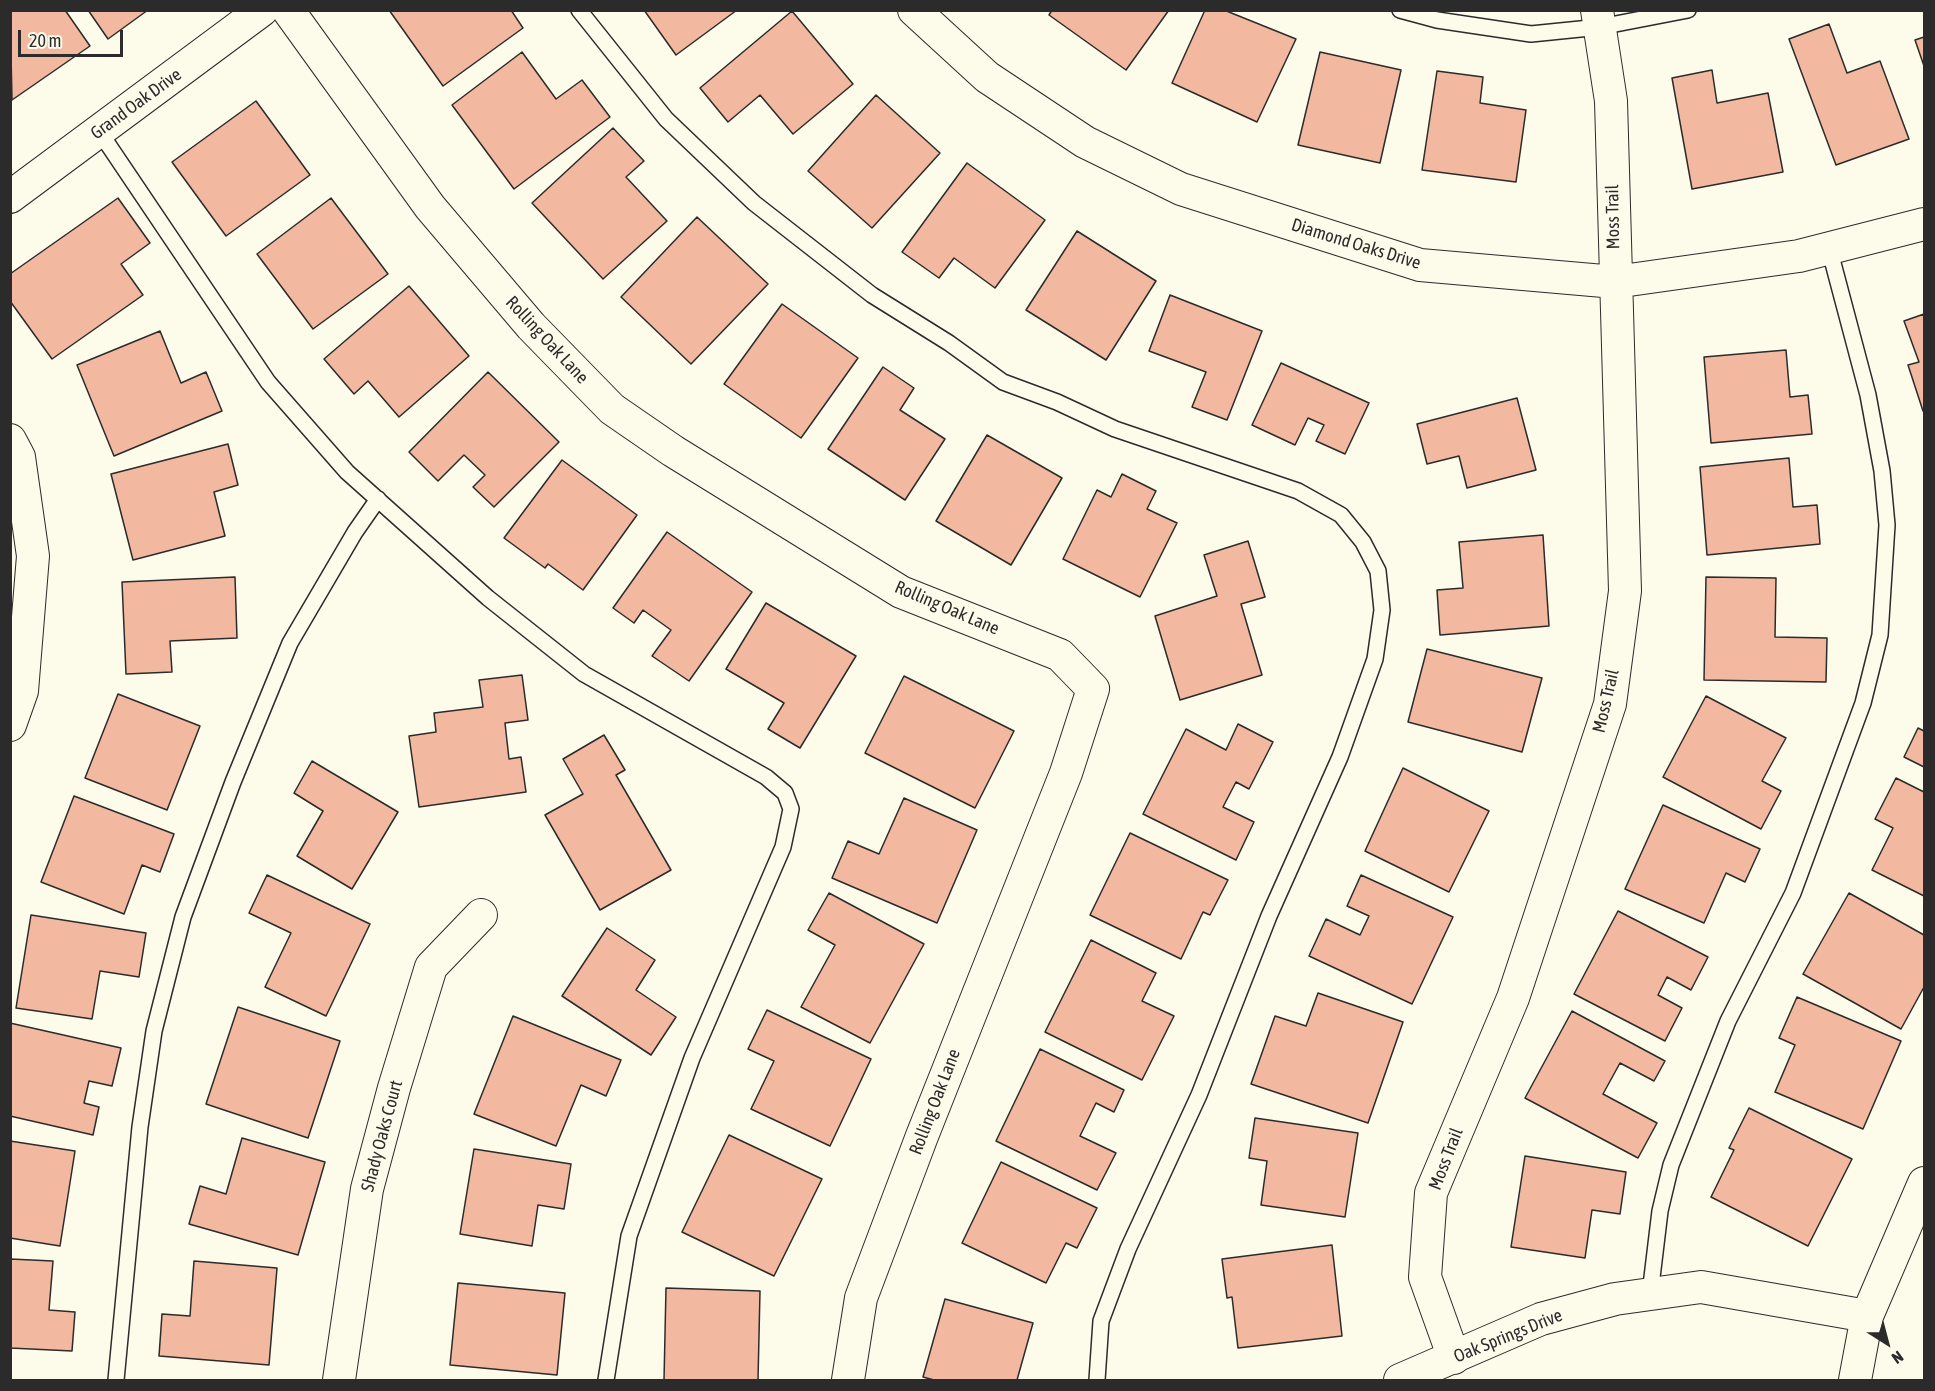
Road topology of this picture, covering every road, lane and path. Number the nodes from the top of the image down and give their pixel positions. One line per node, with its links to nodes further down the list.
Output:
1 (262, 10): 8 (street, Grand Oak Drive)
2 (288, 10): 24 (street, Rolling Oak Lane)
3 (579, 10): 25 (lane)
4 (914, 10): 12 (street, Diamond Oaks Drive)
5 (1400, 10): 7 (lane)
6 (1688, 10): 7 (lane)
7 (1598, 19): 12 (street, Moss Trail)
8 (99, 131): 9 (street, Grand Oak Drive); 14 (lane)
9 (10, 197)
10 (1924, 224): 11 (street, Diamond Oaks Drive)
11 (1829, 248): 12 (street, Diamond Oaks Drive); 18 (lane)
12 (1615, 282): 20 (street, Moss Trail)
13 (10, 440): 15 (street)
14 (378, 499): 21 (lane); 23 (lane)
15 (10, 725)
16 (481, 915): 22 (street, Shady Oaks Court)
17 (1924, 1183): 19 (street)
18 (1650, 1294): 19 (street, Oak Springs Drive); 20 (street, Oak Springs Drive)
19 (1867, 1316): 27 (street)
20 (1454, 1358): 26 (street, Oak Springs Drive)
21 (116, 1380)
22 (339, 1380)
23 (606, 1380)
24 (848, 1380)
25 (1097, 1380)
26 (1400, 1380)
27 (1855, 1380)

